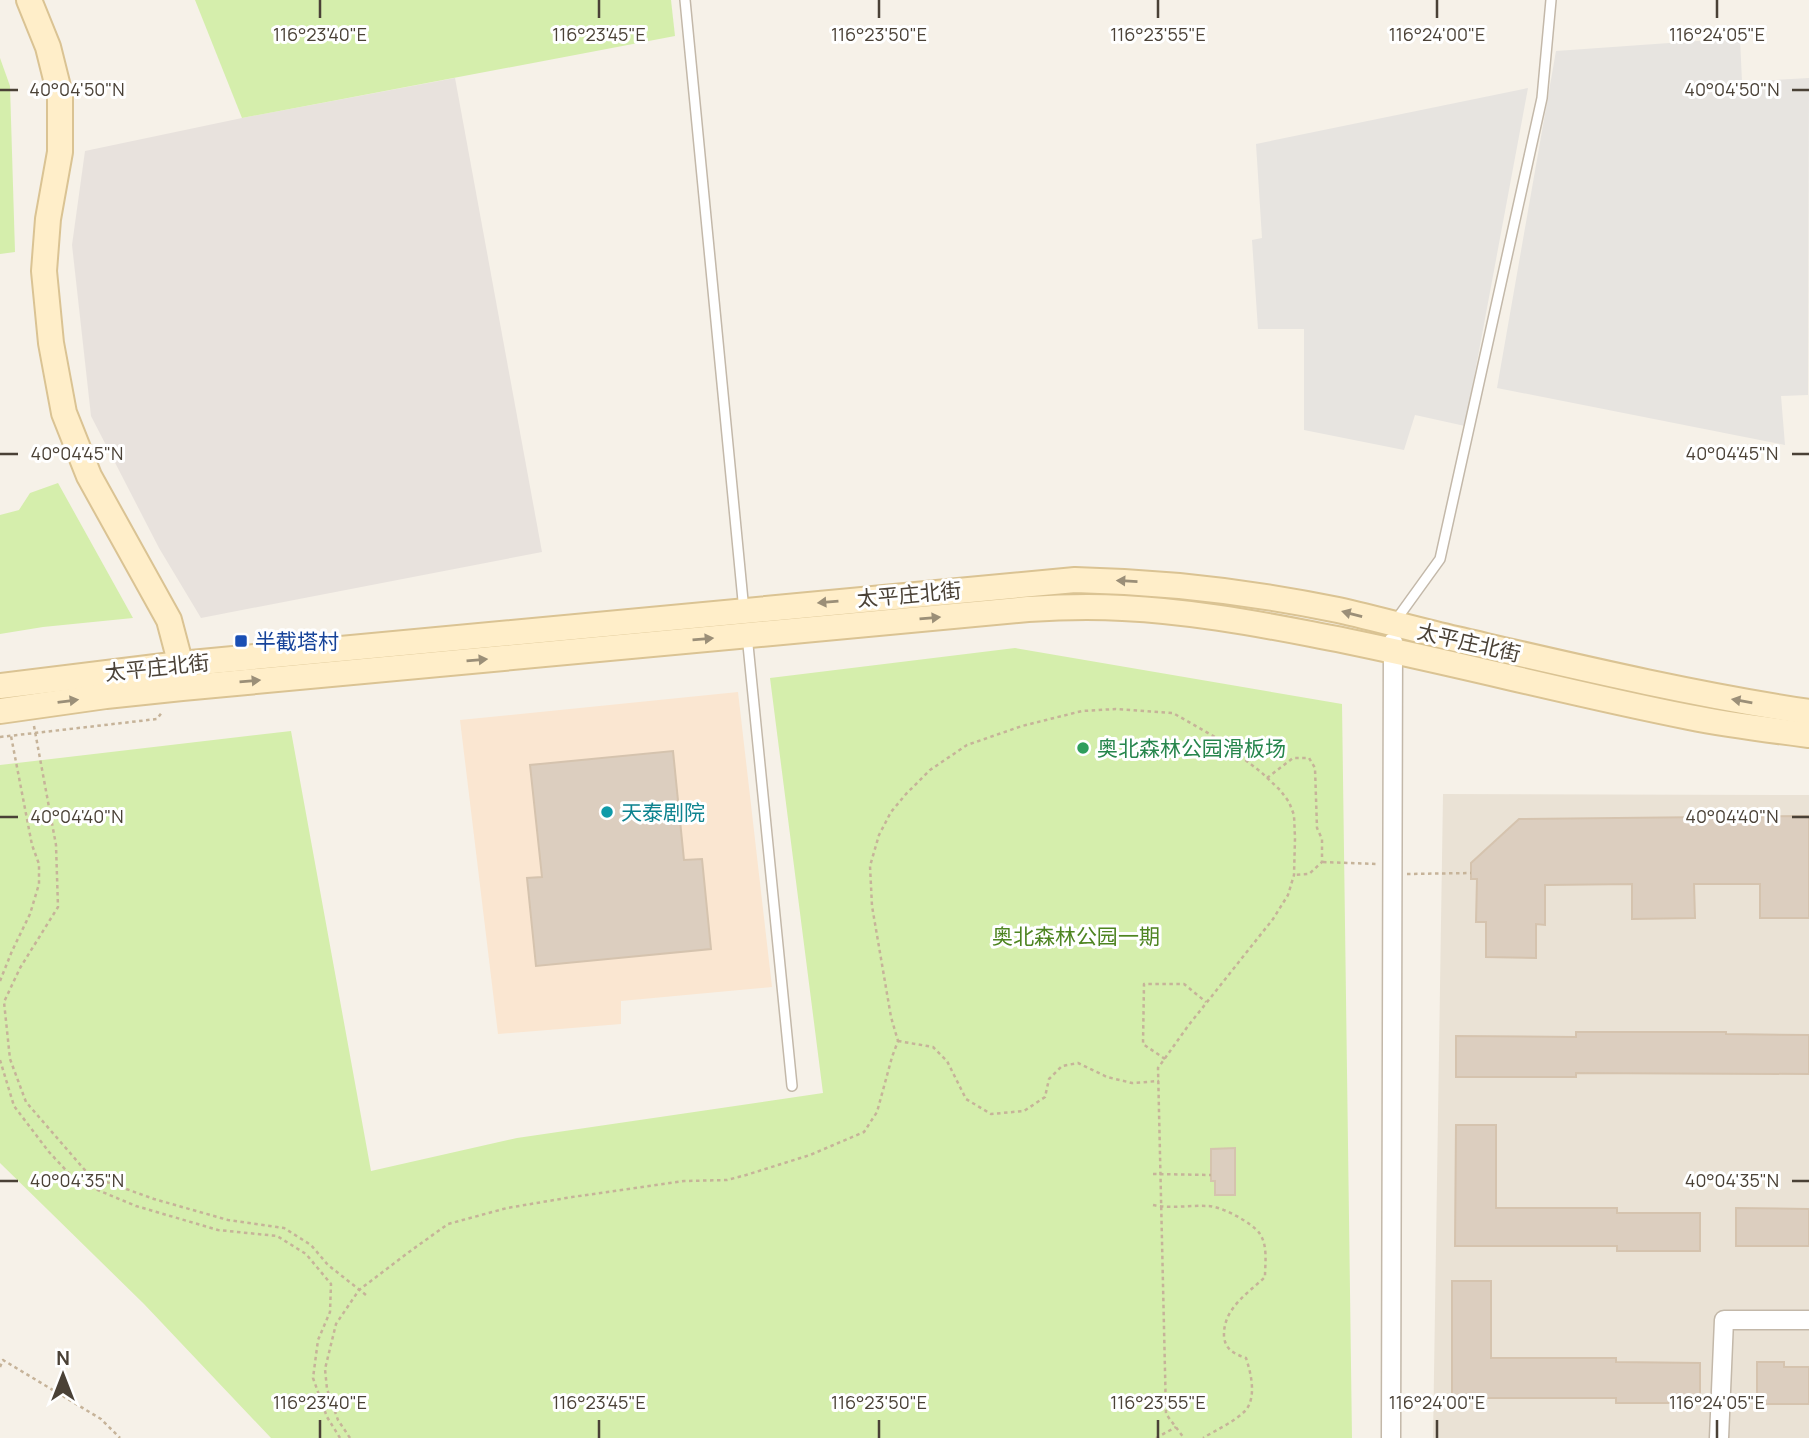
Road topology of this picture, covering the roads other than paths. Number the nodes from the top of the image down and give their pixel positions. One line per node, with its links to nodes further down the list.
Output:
1 (29, 0): 8 (main road)
2 (685, 0): 4 (lane)
3 (1551, 0): 5 (lane)
4 (744, 610): 5 (main road, 太平庄北街, one-way to 4); 6 (lane); 8 (main road, 太平庄北街)
5 (1393, 625): 7 (street); 11 (main road, 太平庄北街, one-way to 5)
6 (746, 635): 7 (main road, 太平庄北街, one-way to 7); 8 (main road, 太平庄北街, one-way to 6); 13 (lane)
7 (1393, 650): 12 (main road, 太平庄北街); 15 (street)
8 (181, 676): 9 (main road, 太平庄北街); 10 (main road, 太平庄北街, one-way to 8)
9 (0, 687)
10 (0, 711)
11 (1809, 712)
12 (1809, 735)
13 (792, 1086)
14 (1809, 1320): 16 (street)
15 (1391, 1438)
16 (1720, 1438)

